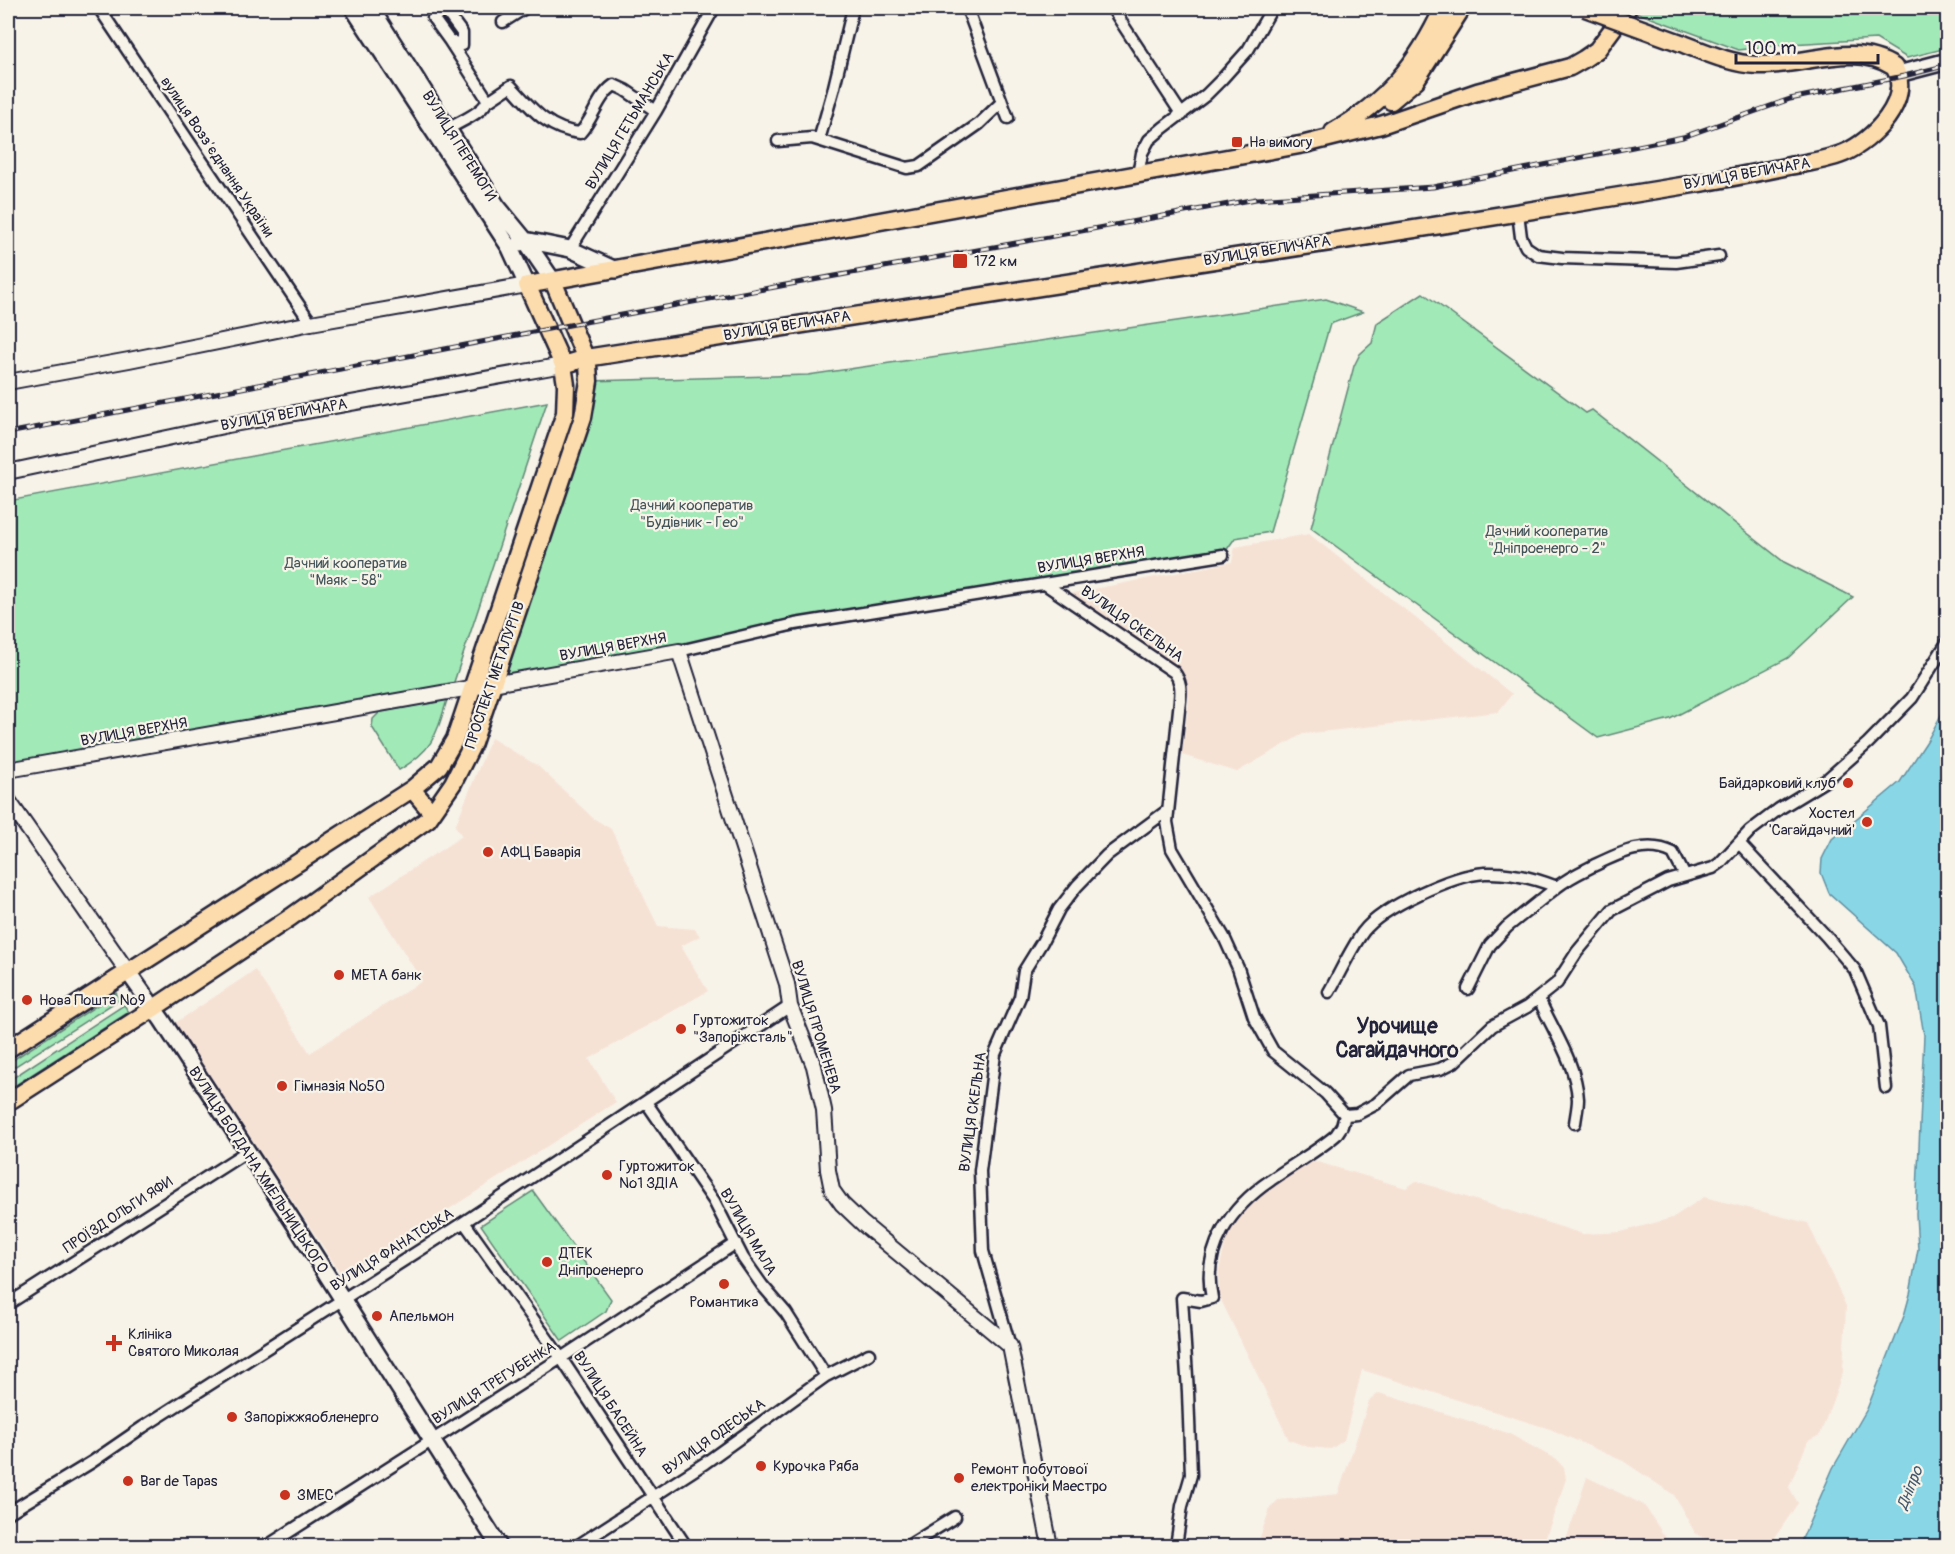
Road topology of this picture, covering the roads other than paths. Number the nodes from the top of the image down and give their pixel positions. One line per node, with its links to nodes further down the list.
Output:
1 (99, 8): 37 (street, вулиця Воззʼєднання України)
2 (353, 8): 31 (main road, ВУЛИЦЯ ПЕРЕМОГИ)
3 (372, 8): 24 (main road, ВУЛИЦЯ ПЕРЕМОГИ)
4 (525, 8): 15 (street)
5 (714, 8): 20 (street, ВУЛИЦЯ ГЕТЬМАНСЬКА)
6 (852, 8): 25 (street)
7 (967, 8): 19 (street)
8 (1112, 8): 21 (street)
9 (1272, 8): 21 (street)
10 (1443, 8): 23 (main road)
11 (1462, 8): 23 (main road)
12 (1585, 8): 17 (main road, bridge)
13 (1628, 8): 27 (main road)
14 (446, 9): 18 (street)
15 (503, 22)
16 (1947, 60): 17 (main road)
17 (1903, 72): 29 (main road, ВУЛИЦЯ ВЕЛИЧАРА)
18 (487, 102): 20 (street); 24 (street)
19 (1002, 102): 22 (street); 25 (street)
20 (656, 111): 32 (street, ВУЛИЦЯ ГЕТЬМАНСЬКА)
21 (1182, 115): 28 (street)
22 (1008, 117)
23 (1342, 126): 27 (main road)
24 (447, 129): 30 (main road, ВУЛИЦЯ ПЕРЕМОГИ)
25 (819, 140): 26 (street)
26 (778, 141)
27 (1305, 144): 28 (main road)
28 (1138, 175): 34 (main road)
29 (1518, 213): 33 (street); 38 (main road, ВУЛИЦЯ ВЕЛИЧАРА)
30 (525, 240): 31 (main road); 32 (main road); 35 (main road, ВУЛИЦЯ ПЕРЕМОГИ)
31 (510, 248): 36 (main road, ВУЛИЦЯ ПЕРЕМОГИ)
32 (570, 249): 34 (main road)
33 (1719, 256)
34 (616, 270): 35 (main road)
35 (553, 281): 36 (main road); 38 (main road, ПРОСПЕКТ МЕТАЛУРГІВ)
36 (527, 285): 37 (street); 39 (main road, ПРОСПЕКТ МЕТАЛУРГІВ)
37 (311, 323): 40 (street)
38 (586, 358): 39 (main road, ВУЛИЦЯ ВЕЛИЧАРА); 46 (main road, ПРОСПЕКТ МЕТАЛУРГІВ)
39 (562, 364): 41 (street, ВУЛИЦЯ ВЕЛИЧАРА); 47 (main road, ПРОСПЕКТ МЕТАЛУРГІВ)
40 (8, 382)
41 (8, 472)
42 (1223, 555): 43 (street, ВУЛИЦЯ ВЕРХНЯ)
43 (1045, 584): 45 (street, ВУЛИЦЯ ВЕРХНЯ); 51 (street, ВУЛИЦЯ СКЕЛЬНА)
44 (1947, 641): 53 (street)
45 (679, 651): 46 (street, ВУЛИЦЯ ВЕРХНЯ); 60 (street, ВУЛИЦЯ ПРОМЕНЕВА)
46 (492, 685): 47 (street, ВУЛИЦЯ ВЕРХНЯ); 52 (main road, ПРОСПЕКТ МЕТАЛУРГІВ)
47 (472, 689): 48 (street, ВУЛИЦЯ ВЕРХНЯ); 49 (main road, ПРОСПЕКТ МЕТАЛУРГІВ)
48 (8, 771)
49 (412, 789): 52 (main road); 56 (main road, ПРОСПЕКТ МЕТАЛУРГІВ)
50 (8, 801): 56 (street, ВУЛИЦЯ БОГДАНА ХМЕЛЬНИЦЬКОГО)
51 (1168, 810): 66 (street, ВУЛИЦЯ СКЕЛЬНА); 73 (street, ВУЛИЦЯ СКЕЛЬНА)
52 (432, 813): 61 (main road, ПРОСПЕКТ МЕТАЛУРГІВ)
53 (1739, 843): 54 (street); 63 (street)
54 (1685, 876): 55 (street); 59 (street)
55 (1557, 886): 57 (street); 58 (street)
56 (128, 972): 61 (main road, ВУЛИЦЯ БОГДАНА ХМЕЛЬНИЦЬКОГО); 62 (main road, ПРОСПЕКТ МЕТАЛУРГІВ)
57 (1468, 989)
58 (1329, 992)
59 (1539, 999): 66 (street); 67 (street)
60 (790, 1006): 65 (street, ВУЛИЦЯ ФАНАТСЬКА); 73 (street, ВУЛИЦЯ ПРОМЕНЕВА)
61 (154, 1008): 64 (main road, ПРОСПЕКТ МЕТАЛУРГІВ); 68 (main road, ВУЛИЦЯ БОГДАНА ХМЕЛЬНИЦЬКОГО)
62 (8, 1049)
63 (1886, 1088)
64 (8, 1102)
65 (646, 1102): 69 (street, ВУЛИЦЯ ФАНАТСЬКА); 70 (street, ВУЛИЦЯ МАЛА)
66 (1345, 1115): 87 (street)
67 (1575, 1123)
68 (246, 1152): 71 (main road, ВУЛИЦЯ БОГДАНА ХМЕЛЬНИЦЬКОГО); 72 (street, ПРОЇЗД ОЛЬГИ ЯФИ)
69 (464, 1222): 71 (street, ВУЛИЦЯ ФАНАТСЬКА); 75 (street, ВУЛИЦЯ БАСЕЙНА)
70 (735, 1243): 75 (street, ВУЛИЦЯ ТРЕГУБЕНКА); 76 (street, ВУЛИЦЯ МАЛА)
71 (341, 1300): 77 (main road, ВУЛИЦЯ БОГДАНА ХМЕЛЬНИЦЬКОГО); 79 (street, ВУЛИЦЯ ФАНАТСЬКА)
72 (8, 1304)
73 (1010, 1346): 86 (street, ВУЛИЦЯ СКЕЛЬНА)
74 (869, 1354): 76 (street, ВУЛИЦЯ ОДЕСЬКА)
75 (561, 1358): 77 (street, ВУЛИЦЯ ТРЕГУБЕНКА); 78 (street, ВУЛИЦЯ БАСЕЙНА)
76 (826, 1376): 78 (street, ВУЛИЦЯ ОДЕСЬКА)
77 (431, 1440): 81 (street, ВУЛИЦЯ ТРЕГУБЕНКА); 82 (main road, ВУЛИЦЯ БОГДАНА ХМЕЛЬНИЦЬКОГО)
78 (653, 1497): 83 (street, ВУЛИЦЯ ОДЕСЬКА); 84 (street, ВУЛИЦЯ БАСЕЙНА)
79 (8, 1513)
80 (955, 1517): 85 (street)
81 (267, 1546)
82 (499, 1546)
83 (577, 1546)
84 (686, 1546)
85 (908, 1546)
86 (1050, 1546)
87 (1176, 1546)

